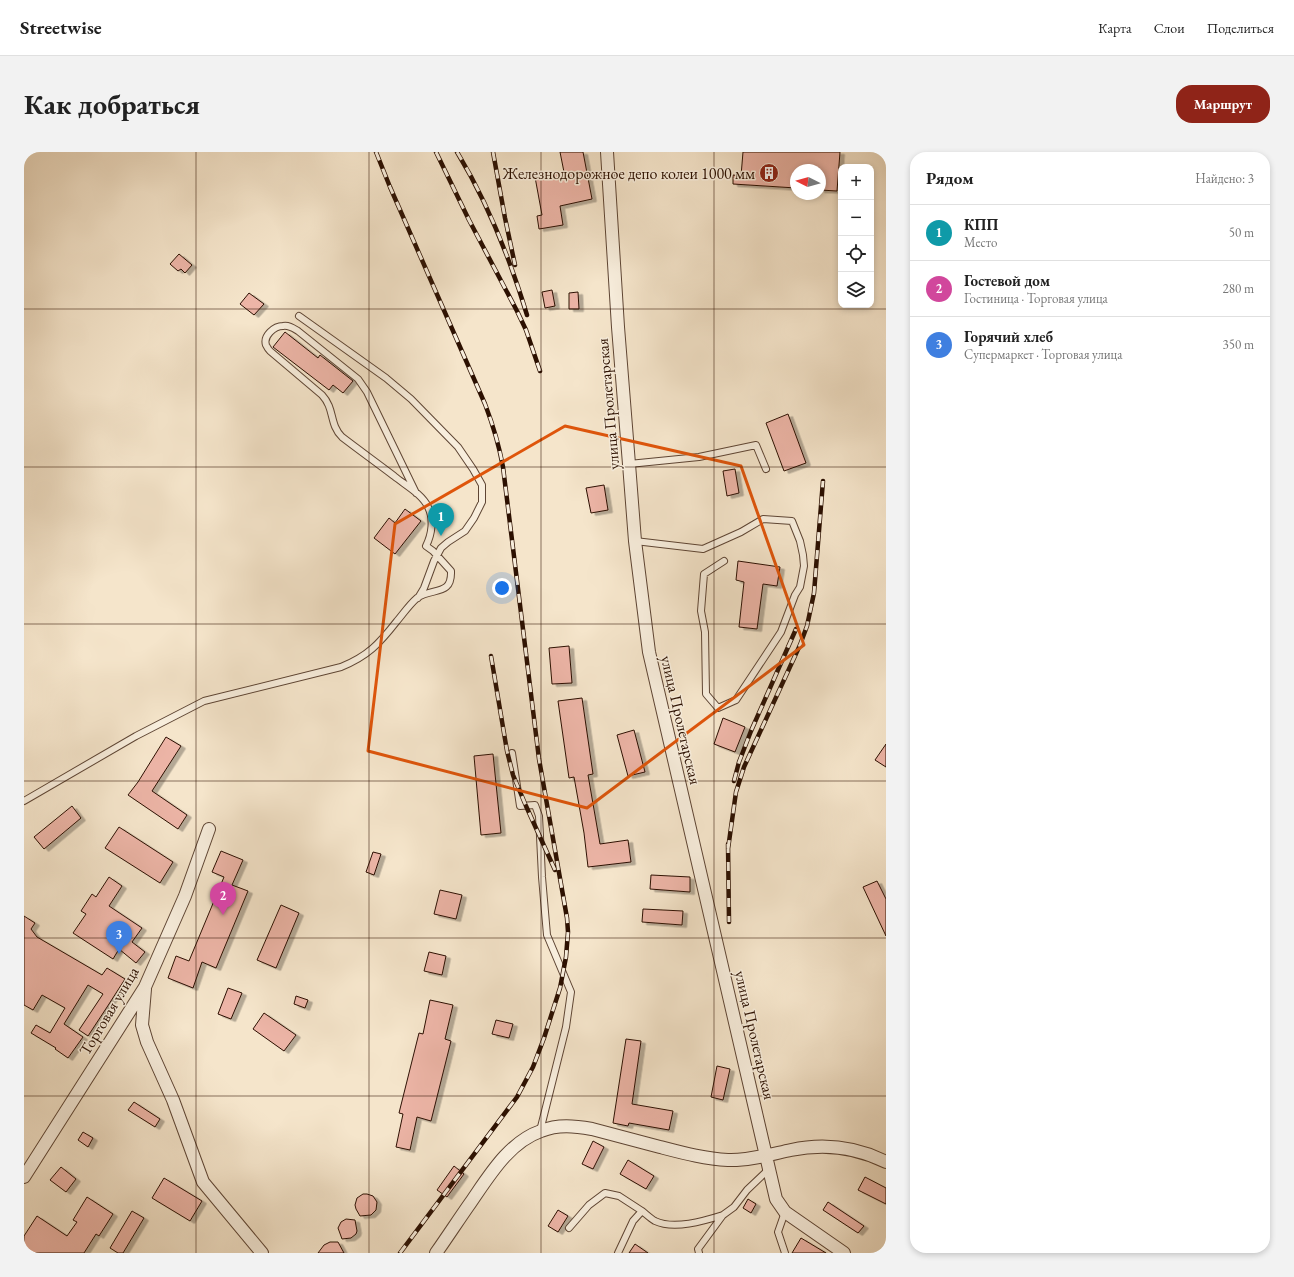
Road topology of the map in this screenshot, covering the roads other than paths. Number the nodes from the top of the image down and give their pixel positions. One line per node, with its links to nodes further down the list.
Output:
1 (608, 152): 3 (street, улица Пролетарская)
2 (299, 316): 7 (lane)
3 (629, 464): 4 (lane); 6 (street, улица Пролетарская)
4 (766, 469)
5 (416, 493): 5 (lane); 7 (lane)
6 (635, 541): 8 (lane); 15 (street, улица Пролетарская)
7 (437, 555): 9 (lane); 9 (lane)
8 (724, 561)
9 (418, 598): 11 (lane)
10 (512, 753): 14 (lane)
11 (24, 801)
12 (208, 829): 13 (street, Торговая улица)
13 (145, 987): 18 (street, Торговая улица); 23 (street)
14 (540, 1131): 15 (street); 24 (street)
15 (766, 1156): 16 (street); 17 (street, улица Пролетарская)
16 (886, 1162)
17 (769, 1169): 20 (street, улица Пролетарская); 21 (lane)
18 (24, 1177)
19 (642, 1211): 21 (lane); 22 (lane); 25 (lane)
20 (785, 1212): 27 (lane); 28 (street, улица Пролетарская)
21 (723, 1215): 26 (lane)
22 (569, 1228)
23 (262, 1253)
24 (436, 1253)
25 (618, 1253)
26 (699, 1253)
27 (785, 1253)
28 (844, 1253)

